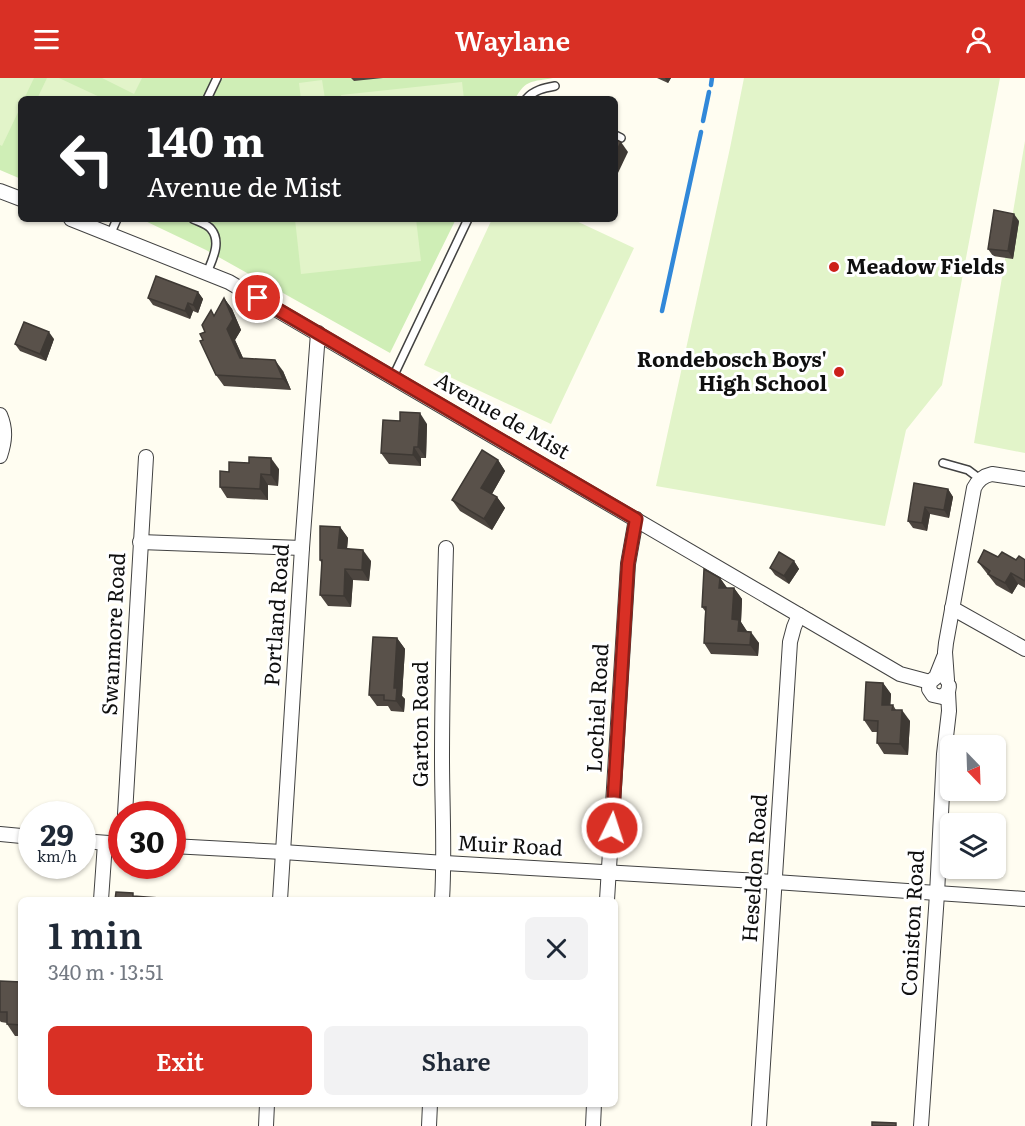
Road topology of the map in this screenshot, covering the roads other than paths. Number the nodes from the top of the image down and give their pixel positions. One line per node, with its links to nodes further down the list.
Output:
1 (217, 78): 3 (lane)
2 (555, 86): 4 (lane)
3 (208, 96)
4 (529, 96)
5 (0, 191): 6 (street)
6 (18, 198)
7 (78, 222): 11 (street, Avenue de Mist)
8 (116, 222): 11 (lane)
9 (199, 222): 12 (lane)
10 (467, 222): 14 (lane)
11 (110, 235): 12 (street, Avenue de Mist)
12 (207, 273): 13 (street, Avenue de Mist)
13 (318, 333): 14 (street, Avenue de Mist); 23 (street, Portland Road)
14 (393, 377): 21 (street, Avenue de Mist)
15 (0, 415): 16 (street)
16 (0, 456)
17 (146, 457): 22 (street, Swanmore Road)
18 (943, 463): 19 (lane)
19 (980, 479): 20 (street); 25 (street, Coniston Road)
20 (1025, 479)
21 (636, 519): 26 (street, Avenue de Mist); 38 (street, Lochiel Road)
22 (140, 542): 23 (street); 29 (street, Swanmore Road)
23 (302, 548): 36 (street, Portland Road)
24 (446, 548): 37 (street, Garton Road)
25 (952, 608): 27 (street); 28 (street, Coniston Road)
26 (799, 615): 28 (street, Avenue de Mist); 39 (street, Heseldon Road)
27 (1025, 649)
28 (938, 687): 40 (street, Coniston Road)
29 (126, 801)
30 (0, 834): 31 (street)
31 (18, 836)
32 (96, 842): 33 (street)
33 (105, 843): 34 (street); 41 (street)
34 (108, 843)
35 (186, 847): 36 (street, Muir Road)
36 (283, 852): 37 (street, Muir Road); 42 (street, Portland Road)
37 (444, 863): 38 (street, Muir Road); 43 (street, Garton Road)
38 (609, 873): 39 (street, Muir Road); 44 (street, Lochiel Road)
39 (775, 882): 40 (street, Muir Road); 52 (street, Heseldon Road)
40 (937, 894): 45 (street, Muir Road); 53 (street, Coniston Road)
41 (101, 897)
42 (280, 897)
43 (442, 897)
44 (607, 897)
45 (1025, 899)
46 (267, 1107): 49 (street)
47 (430, 1107): 50 (street)
48 (594, 1107): 51 (street)
49 (266, 1126)
50 (429, 1126)
51 (593, 1126)
52 (759, 1126)
53 (921, 1126)

